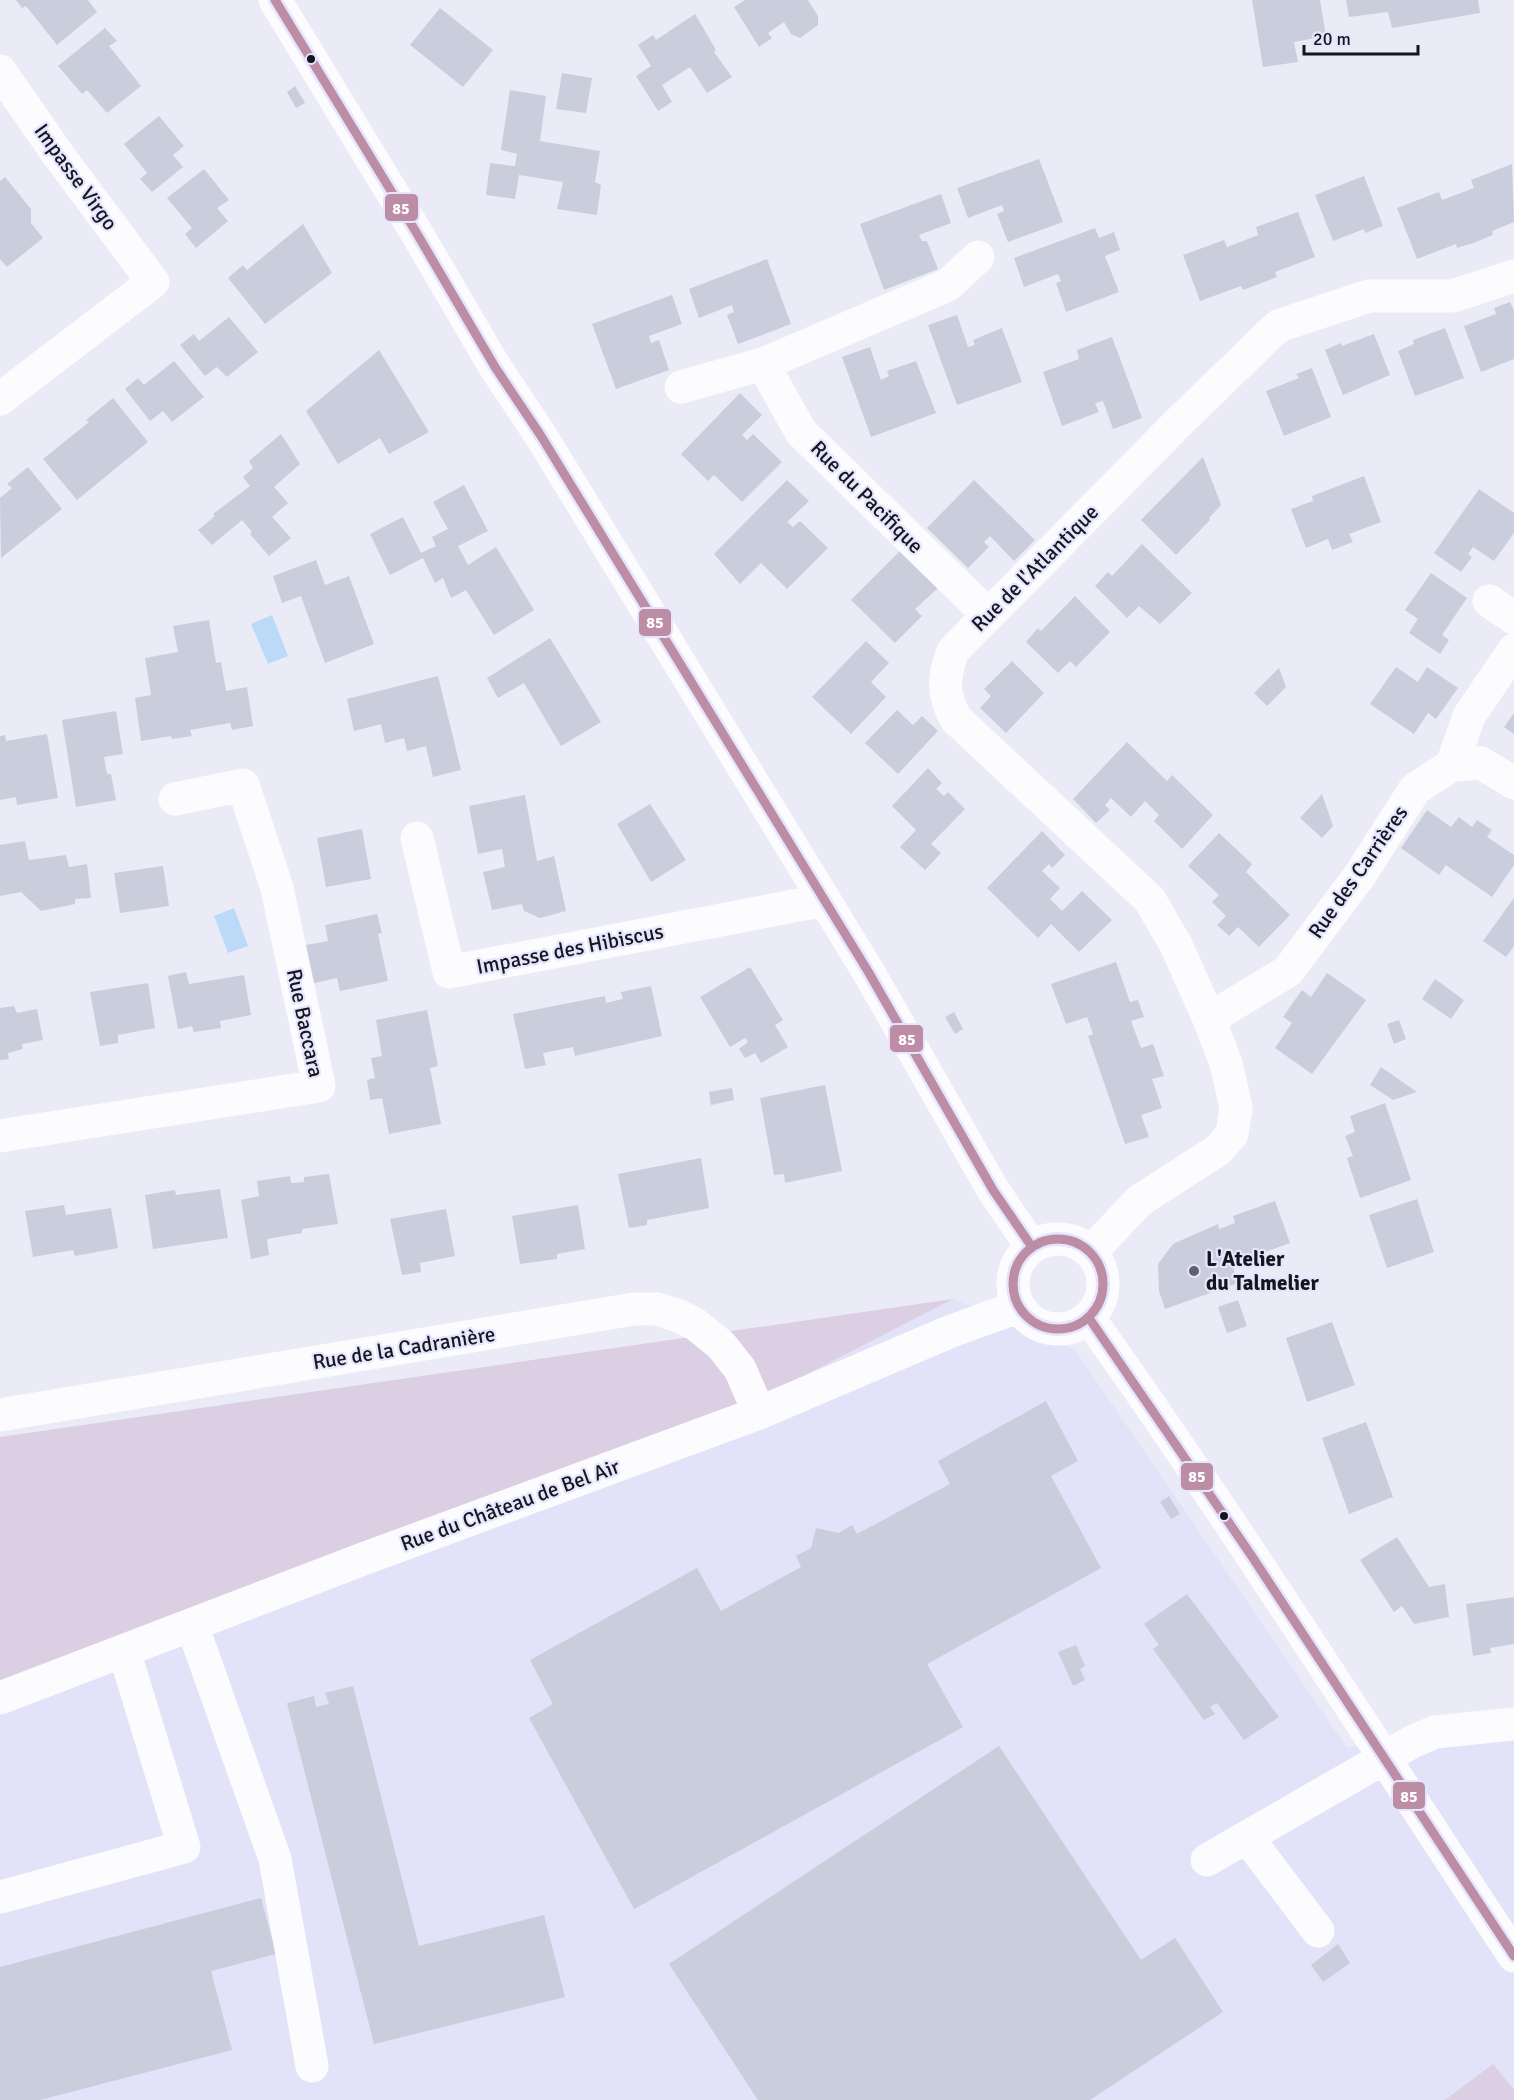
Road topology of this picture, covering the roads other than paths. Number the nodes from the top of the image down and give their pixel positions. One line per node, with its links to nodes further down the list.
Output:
1 (275, 0): 14 (street)
2 (0, 71): 7 (street, Impasse Virgo)
3 (978, 258): 5 (street)
4 (1514, 276): 8 (street, Rue de l'Atlantique)
5 (764, 364): 6 (street); 8 (street, Rue du Pacifique)
6 (681, 387)
7 (0, 399)
8 (988, 615): 15 (street, Rue de l'Atlantique)
9 (1514, 650): 10 (street)
10 (1452, 765): 11 (street); 15 (street, Rue des Carrières)
11 (1514, 783)
12 (175, 800): 16 (street, Rue Baccara)
13 (417, 838): 14 (street, Impasse des Hibiscus)
14 (825, 900): 17 (street)
15 (1209, 1019): 18 (street, Rue de l'Atlantique)
16 (0, 1136)
17 (1032, 1247): 18 (street); 19 (street)
18 (1091, 1252): 20 (street)
19 (1018, 1306): 20 (street); 21 (street, Rue du Château de Bel Air)
20 (1089, 1318): 27 (street)
21 (759, 1413): 22 (street, Rue de la Cadranière); 23 (street, Rue du Château de Bel Air)
22 (0, 1415)
23 (192, 1625): 24 (street, Rue du Château de Bel Air); 33 (street)
24 (124, 1651): 25 (street, Rue du Château de Bel Air); 30 (street)
25 (0, 1698)
26 (1514, 1724): 27 (street)
27 (1386, 1758): 28 (street); 32 (street)
28 (1247, 1837): 29 (street); 31 (street)
29 (1207, 1860)
30 (0, 1897)
31 (1318, 1930)
32 (1514, 1956)
33 (312, 2066)

